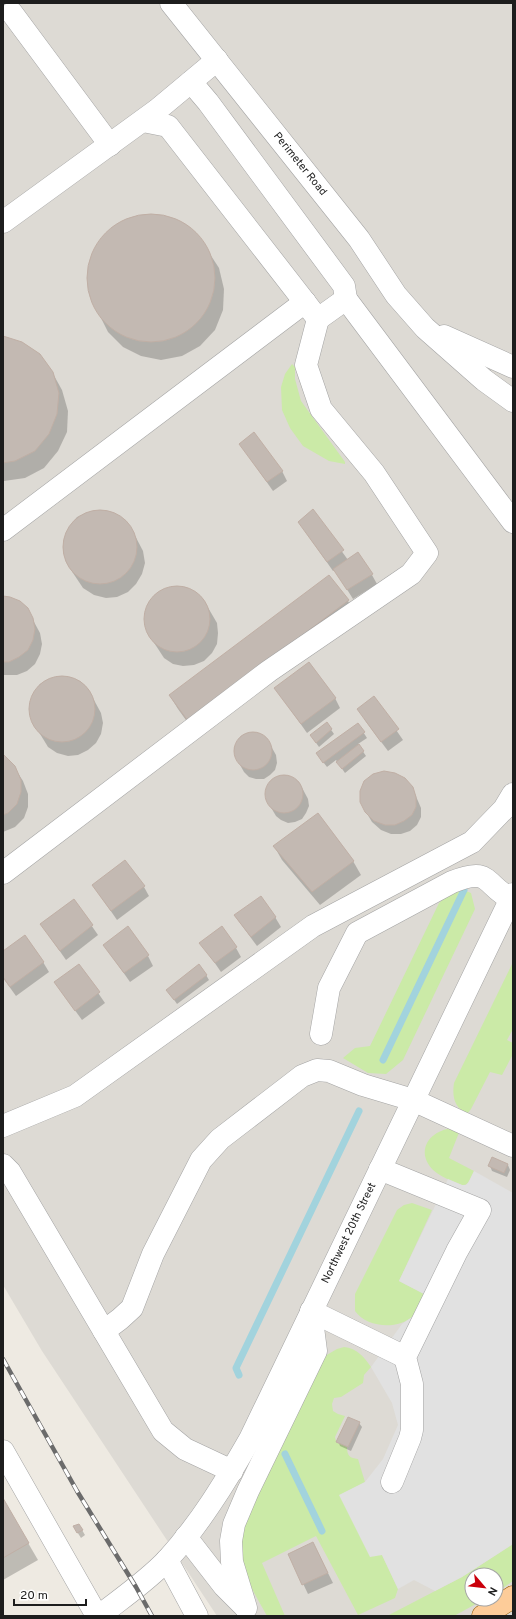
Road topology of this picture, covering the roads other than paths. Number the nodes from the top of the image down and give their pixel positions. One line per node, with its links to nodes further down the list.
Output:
1 (171, 3): 3 (street, Perimeter Road)
2 (13, 12): 6 (street)
3 (217, 60): 4 (street); 10 (street, Perimeter Road)
4 (191, 82): 5 (street); 8 (street)
5 (143, 121): 6 (street); 9 (street)
6 (110, 145): 7 (street)
7 (3, 222)
8 (346, 299): 9 (street); 13 (street)
9 (312, 310): 14 (street); 16 (street)
10 (425, 328): 11 (street, Perimeter Road); 12 (street, Perimeter Road)
11 (513, 367)
12 (513, 401)
13 (513, 522)
14 (3, 530)
15 (513, 794): 20 (street)
16 (3, 873)
17 (512, 898): 18 (street); 19 (street, Northwest 20th Street)
18 (321, 1034)
19 (413, 1100): 21 (street); 23 (street, Northwest 20th Street); 25 (street)
20 (3, 1126)
21 (513, 1146)
22 (3, 1165): 25 (street)
23 (380, 1169): 24 (street, Northwest 20th Street); 26 (street)
24 (311, 1312): 26 (street); 28 (street, Northwest 20th Street); 33 (street)
25 (104, 1331): 28 (street)
26 (405, 1357): 29 (street)
27 (3, 1451): 34 (street)
28 (232, 1471): 30 (street, Northwest 20th Street)
29 (392, 1482)
30 (186, 1537): 31 (street, Northwest 20th Street); 33 (street)
31 (166, 1560): 34 (street, Northwest 20th Street); 35 (street)
32 (513, 1597): 36 (main road)
33 (248, 1612)
34 (98, 1616)
35 (197, 1616)
36 (483, 1616)

